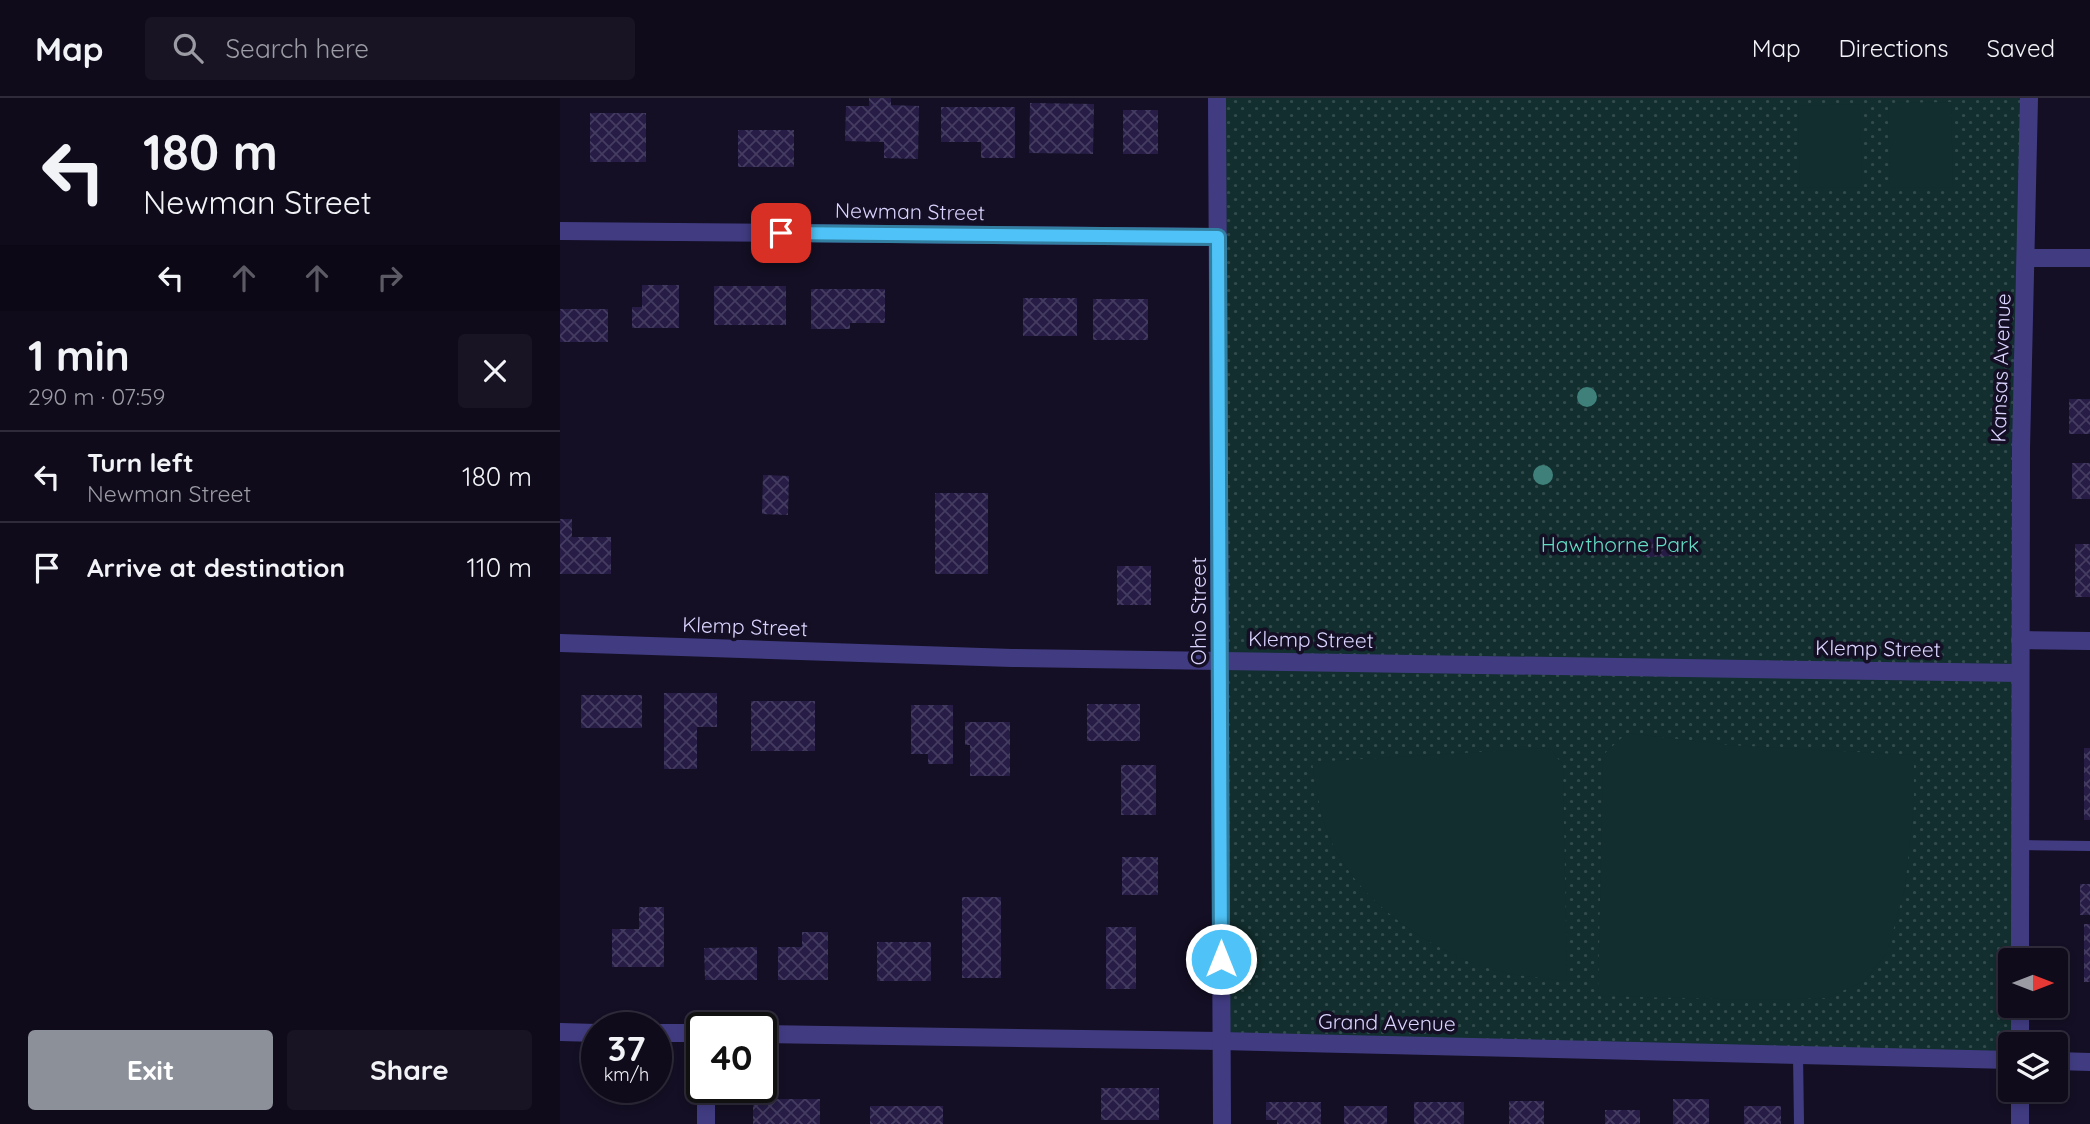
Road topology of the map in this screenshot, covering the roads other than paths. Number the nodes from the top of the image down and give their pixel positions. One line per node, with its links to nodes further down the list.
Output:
1 (1217, 98): 4 (street, Ohio Street)
2 (2029, 98): 5 (street, Kansas Avenue)
3 (560, 231): 4 (street, Newman Street)
4 (1218, 237): 10 (street, Ohio Street)
5 (2026, 258): 6 (street); 7 (street, Kansas Avenue)
6 (2090, 258)
7 (2020, 640): 8 (street); 11 (street, Kansas Avenue)
8 (2090, 640)
9 (560, 643): 10 (street, Klemp Street)
10 (1221, 660): 11 (street, Klemp Street); 18 (street, Ohio Street)
11 (2020, 673): 12 (street)
12 (2020, 845): 13 (lane); 14 (street)
13 (2090, 846)
14 (2020, 948)
15 (560, 1032): 16 (street)
16 (581, 1033)
17 (777, 1034): 18 (street, Grand Avenue)
18 (1222, 1041): 19 (street, Grand Avenue); 26 (street, Ohio Street)
19 (1798, 1055): 20 (street, Grand Avenue); 27 (lane)
20 (1998, 1060)
21 (2068, 1061): 22 (street)
22 (2090, 1062)
23 (2020, 1102): 28 (street)
24 (706, 1103): 25 (street)
25 (706, 1124)
26 (1222, 1124)
27 (1799, 1124)
28 (2020, 1124)

